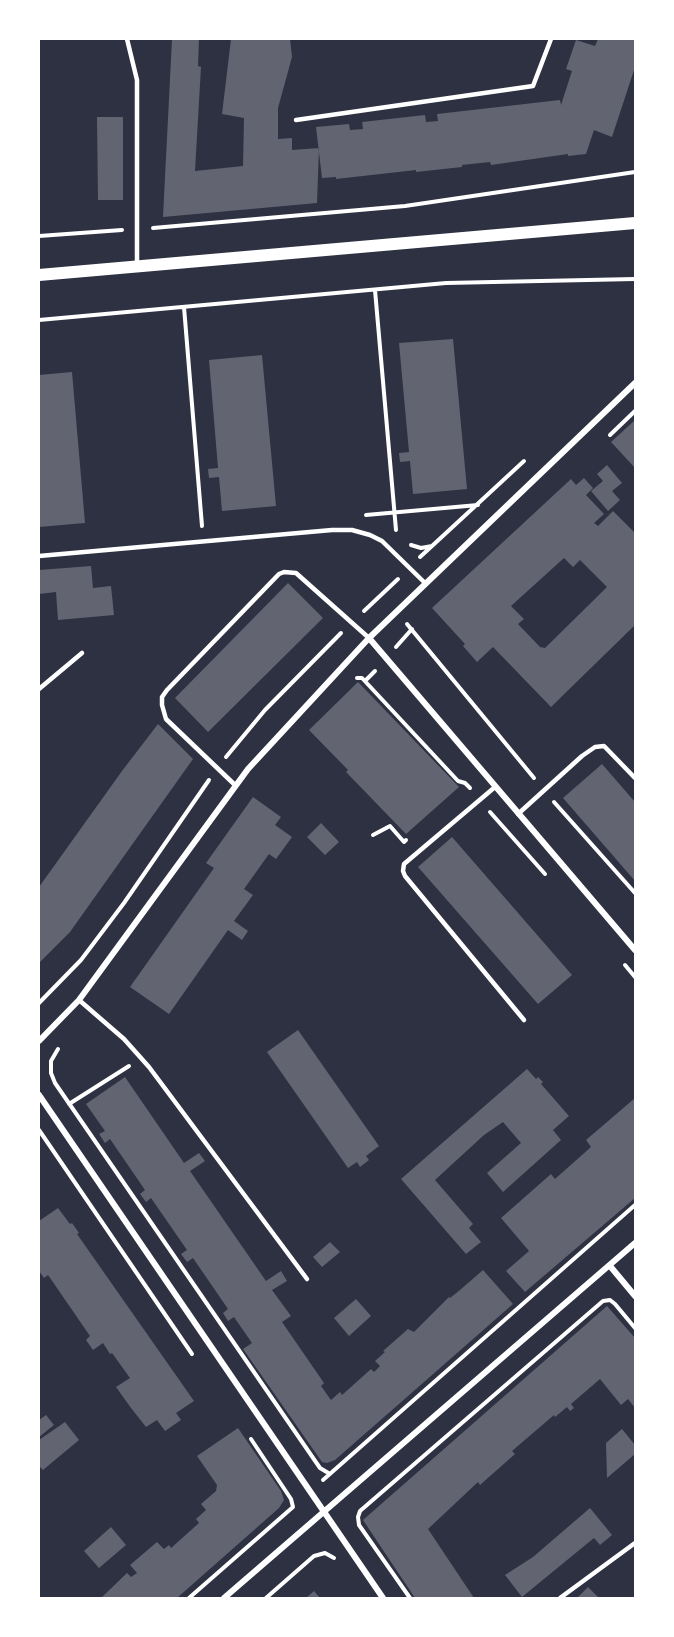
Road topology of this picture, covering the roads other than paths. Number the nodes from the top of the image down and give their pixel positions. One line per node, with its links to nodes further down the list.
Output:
1 (127, 39): 5 (lane)
2 (551, 39): 3 (lane)
3 (296, 120)
4 (635, 224): 5 (main road)
5 (137, 267): 6 (main road)
6 (39, 275)
7 (635, 384): 9 (street)
8 (39, 556): 9 (lane)
9 (426, 584): 10 (street)
10 (369, 638): 14 (street); 14 (lane); 15 (street)
11 (82, 653): 12 (lane)
12 (39, 689)
13 (635, 778): 16 (lane)
14 (236, 785): 18 (street)
15 (495, 787): 16 (street); 19 (lane)
16 (518, 814): 17 (street)
17 (635, 951)
18 (79, 1000): 20 (street); 24 (lane)
19 (524, 1020)
20 (39, 1041)
21 (39, 1095): 26 (street)
22 (635, 1244): 23 (street)
23 (610, 1266): 25 (street); 26 (street)
24 (307, 1279)
25 (635, 1296)
26 (324, 1511): 28 (street); 29 (street)
27 (635, 1543): 30 (lane)
28 (224, 1598)
29 (383, 1598)
30 (560, 1598)

